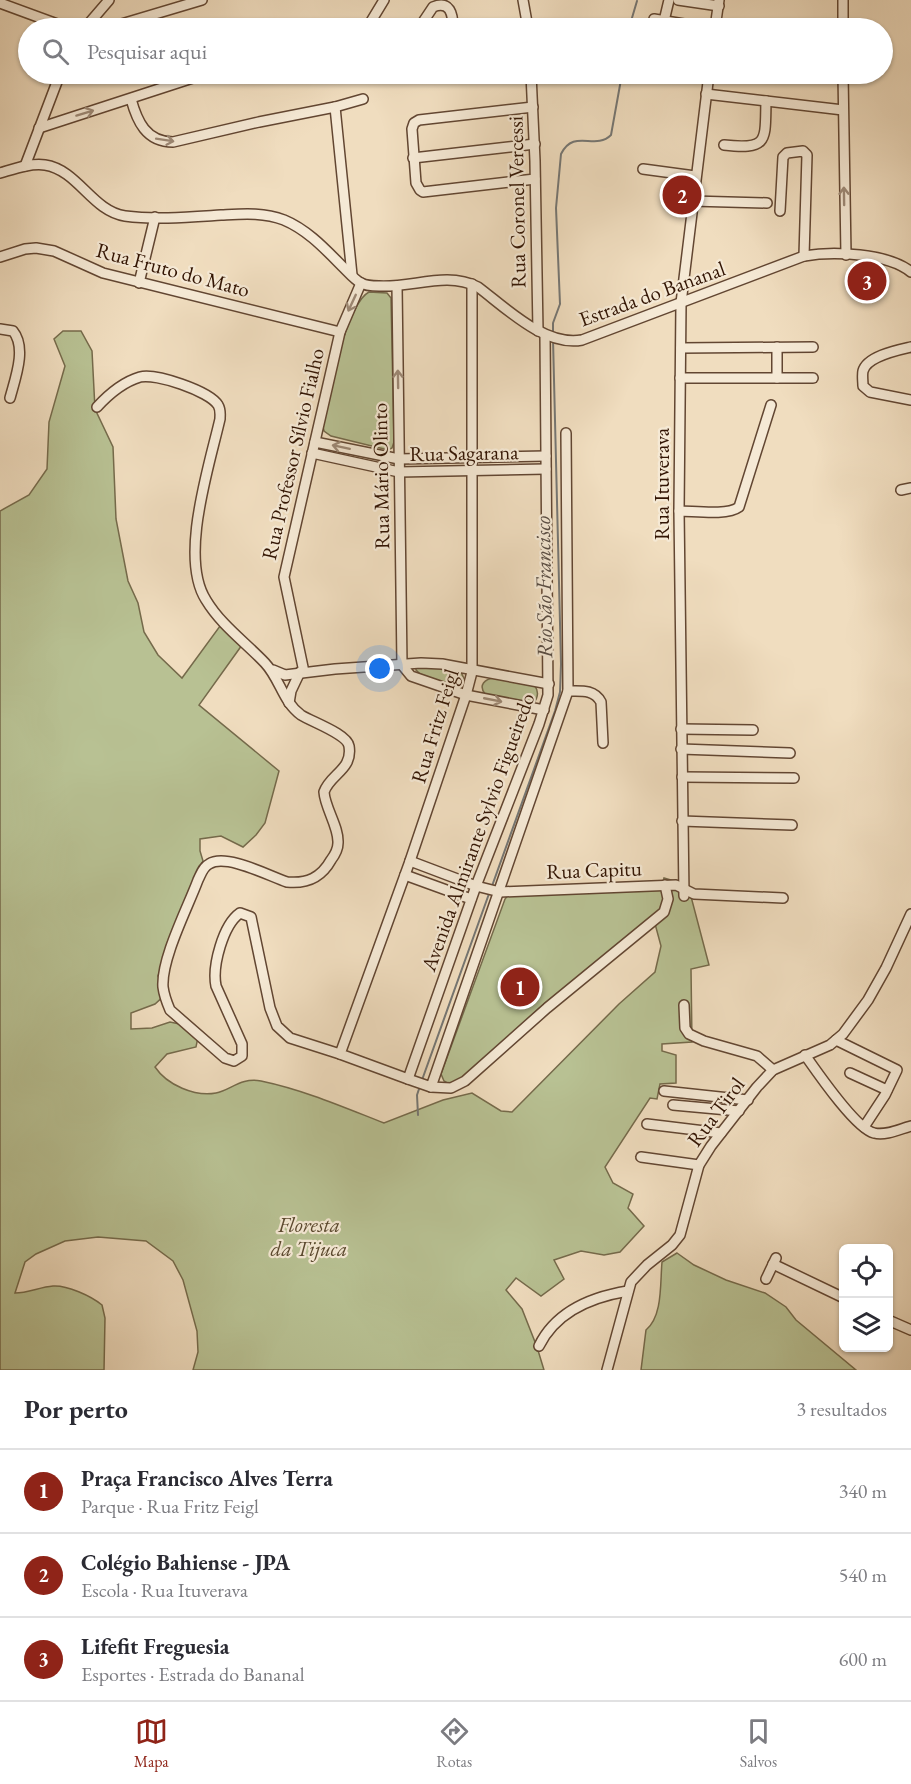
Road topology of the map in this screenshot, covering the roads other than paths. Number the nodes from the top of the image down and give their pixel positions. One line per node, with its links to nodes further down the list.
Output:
1 (109, 0): 11 (street)
2 (202, 0): 12 (street)
3 (384, 0): 13 (street)
4 (523, 0): 16 (street)
5 (669, 0): 17 (street)
6 (678, 0): 9 (street)
7 (843, 0): 19 (street)
8 (5, 3): 10 (street)
9 (719, 3): 18 (street)
10 (43, 18)
11 (94, 18)
12 (142, 18)
13 (373, 18)
14 (426, 18): 15 (street)
15 (452, 18)
16 (526, 18)
17 (665, 18)
18 (717, 18)
19 (843, 18)
20 (56, 84): 32 (street)
21 (175, 84): 26 (street)
22 (532, 84): 30 (street, Rua Coronel Vercessi)
23 (708, 84): 25 (street, Rua Ituverava)
24 (843, 84): 31 (street)
25 (706, 94): 28 (street); 39 (street, Rua Ituverava)
26 (131, 99): 29 (street, one-way to 29); 32 (street, one-way to 26)
27 (363, 99): 29 (street)
28 (766, 101): 31 (street); 34 (street)
29 (335, 107): 49 (street)
30 (533, 107): 33 (street, Rua Coronel Vercessi); 35 (street)
31 (843, 110): 45 (street, one-way to 31)
32 (39, 128): 36 (street)
33 (534, 144): 35 (street); 40 (street, Rua Coronel Vercessi)
34 (724, 145)
35 (413, 158): 40 (street)
36 (25, 166): 38 (street); 44 (street)
37 (643, 169): 39 (street)
38 (0, 173)
39 (695, 176): 41 (street, Rua Ituverava)
40 (535, 180): 57 (street, Rua Coronel Vercessi)
41 (692, 201): 42 (street); 54 (street, Rua Ituverava)
42 (766, 203)
43 (780, 211): 46 (street)
44 (155, 217): 49 (street); 50 (street)
45 (846, 255): 46 (street, Estrada do Bananal); 48 (street, Estrada do Bananal)
46 (804, 256): 54 (street, Estrada do Bananal)
47 (0, 257): 50 (street, Rua Fruto do Mato)
48 (911, 272)
49 (351, 275): 51 (street)
50 (139, 283): 56 (street, Rua Fruto do Mato)
51 (361, 283): 53 (street, Estrada do Bananal); 56 (street, Rua Professor Sílvio Fialho, one-way to 56)
52 (472, 284): 53 (street, Estrada do Bananal); 57 (street, Estrada do Bananal); 74 (street, Rua Fritz Feigl)
53 (397, 286): 73 (street, Rua Mário Olinto, one-way to 53)
54 (681, 303): 57 (street, Estrada do Bananal); 61 (street, Rua Ituverava)
55 (0, 329): 65 (street)
56 (340, 332): 70 (street, Rua Professor Sílvio Fialho)
57 (543, 334): 72 (street, Avenida Almirante Sylvio Figueiredo)
58 (777, 347): 59 (street); 61 (street); 63 (street)
59 (813, 347)
60 (911, 347): 66 (street)
61 (681, 348): 62 (street, Rua Ituverava)
62 (680, 378): 63 (street); 80 (street, Rua Ituverava)
63 (777, 378): 64 (street)
64 (813, 378)
65 (10, 398)
66 (911, 400)
67 (771, 405): 80 (street)
68 (97, 408): 82 (street)
69 (566, 432): 86 (street, Avenida Almirante Sylvio Figueiredo)
70 (315, 442): 71 (street, Rua Professor Sílvio Fialho); 73 (street, Rua Sagarana, one-way to 70)
71 (312, 453): 77 (street, Rua Sagarana); 83 (street, Rua Professor Sílvio Fialho)
72 (546, 456): 74 (street, Rua Sagarana); 75 (street, Avenida Almirante Sylvio Figueiredo)
73 (399, 459): 74 (street, Rua Sagarana); 77 (street, Rua Mário Olinto)
74 (472, 459): 76 (street, Rua Fritz Feigl)
75 (546, 469): 76 (street, Rua Sagarana); 85 (street, Avenida Almirante Sylvio Figueiredo)
76 (472, 471): 77 (street, Rua Sagarana); 84 (street, Rua Fritz Feigl)
77 (399, 472): 81 (street, Rua Mário Olinto)
78 (911, 488): 79 (street)
79 (901, 490)
80 (679, 511): 90 (street, Rua Ituverava)
81 (402, 665): 83 (street); 84 (street); 87 (street)
82 (270, 669): 83 (street); 88 (street)
83 (302, 672): 88 (street)
84 (472, 672): 85 (street); 87 (street, Rua Fritz Feigl)
85 (549, 684): 89 (street, Avenida Almirante Sylvio Figueiredo)
86 (568, 690): 92 (street); 103 (street, Avenida Almirante Sylvio Figueiredo)
87 (466, 695): 89 (street, one-way to 89); 99 (street, Rua Fritz Feigl)
88 (289, 703): 110 (street)
89 (544, 710): 102 (street, Avenida Almirante Sylvio Figueiredo)
90 (681, 729): 91 (street); 93 (street, Rua Ituverava)
91 (753, 730)
92 (603, 743)
93 (681, 749): 94 (street); 95 (street, Rua Ituverava)
94 (790, 753)
95 (682, 777): 96 (street); 97 (street, Rua Ituverava)
96 (794, 778)
97 (682, 821): 98 (street); 104 (street, Rua Ituverava)
98 (792, 825)
99 (410, 861): 100 (street, Rua Fritz Feigl); 102 (street, Rua Capitu)
100 (405, 875): 106 (street); 110 (street, Rua Fritz Feigl)
101 (665, 885): 103 (street, Rua Capitu); 104 (street, Rua Capitu); 115 (street)
102 (478, 886): 103 (street, Rua Capitu); 106 (street, Avenida Almirante Sylvio Figueiredo)
103 (497, 891): 115 (street, Avenida Almirante Sylvio Figueiredo)
104 (684, 893): 105 (street, Rua Capitu)
105 (783, 898)
106 (471, 899): 114 (street, Avenida Almirante Sylvio Figueiredo)
107 (911, 914): 109 (street, Rua Tirol)
108 (684, 1005): 112 (street)
109 (837, 1040): 111 (street, Rua Tirol); 116 (street)
110 (340, 1054): 114 (street)
111 (805, 1055): 112 (street, Rua Tirol); 123 (street)
112 (773, 1070): 118 (street, Rua Tirol)
113 (850, 1073): 116 (street)
114 (410, 1080): 115 (street)
115 (428, 1086)
116 (887, 1090): 123 (street)
117 (664, 1092): 118 (street)
118 (748, 1100): 120 (street, Rua Tirol)
119 (673, 1105): 120 (street)
120 (739, 1111): 124 (street, Rua Tirol)
121 (647, 1124): 124 (street)
122 (911, 1126): 123 (street)
123 (864, 1127)
124 (721, 1133): 126 (street, Rua Tirol)
125 (641, 1157): 126 (street)
126 (699, 1165): 128 (street, Rua Tirol)
127 (766, 1279): 129 (street)
128 (628, 1291): 132 (street); 133 (street, Rua Tirol)
129 (839, 1296)
130 (893, 1322): 131 (street)
131 (911, 1330)
132 (539, 1346)
133 (607, 1370)

